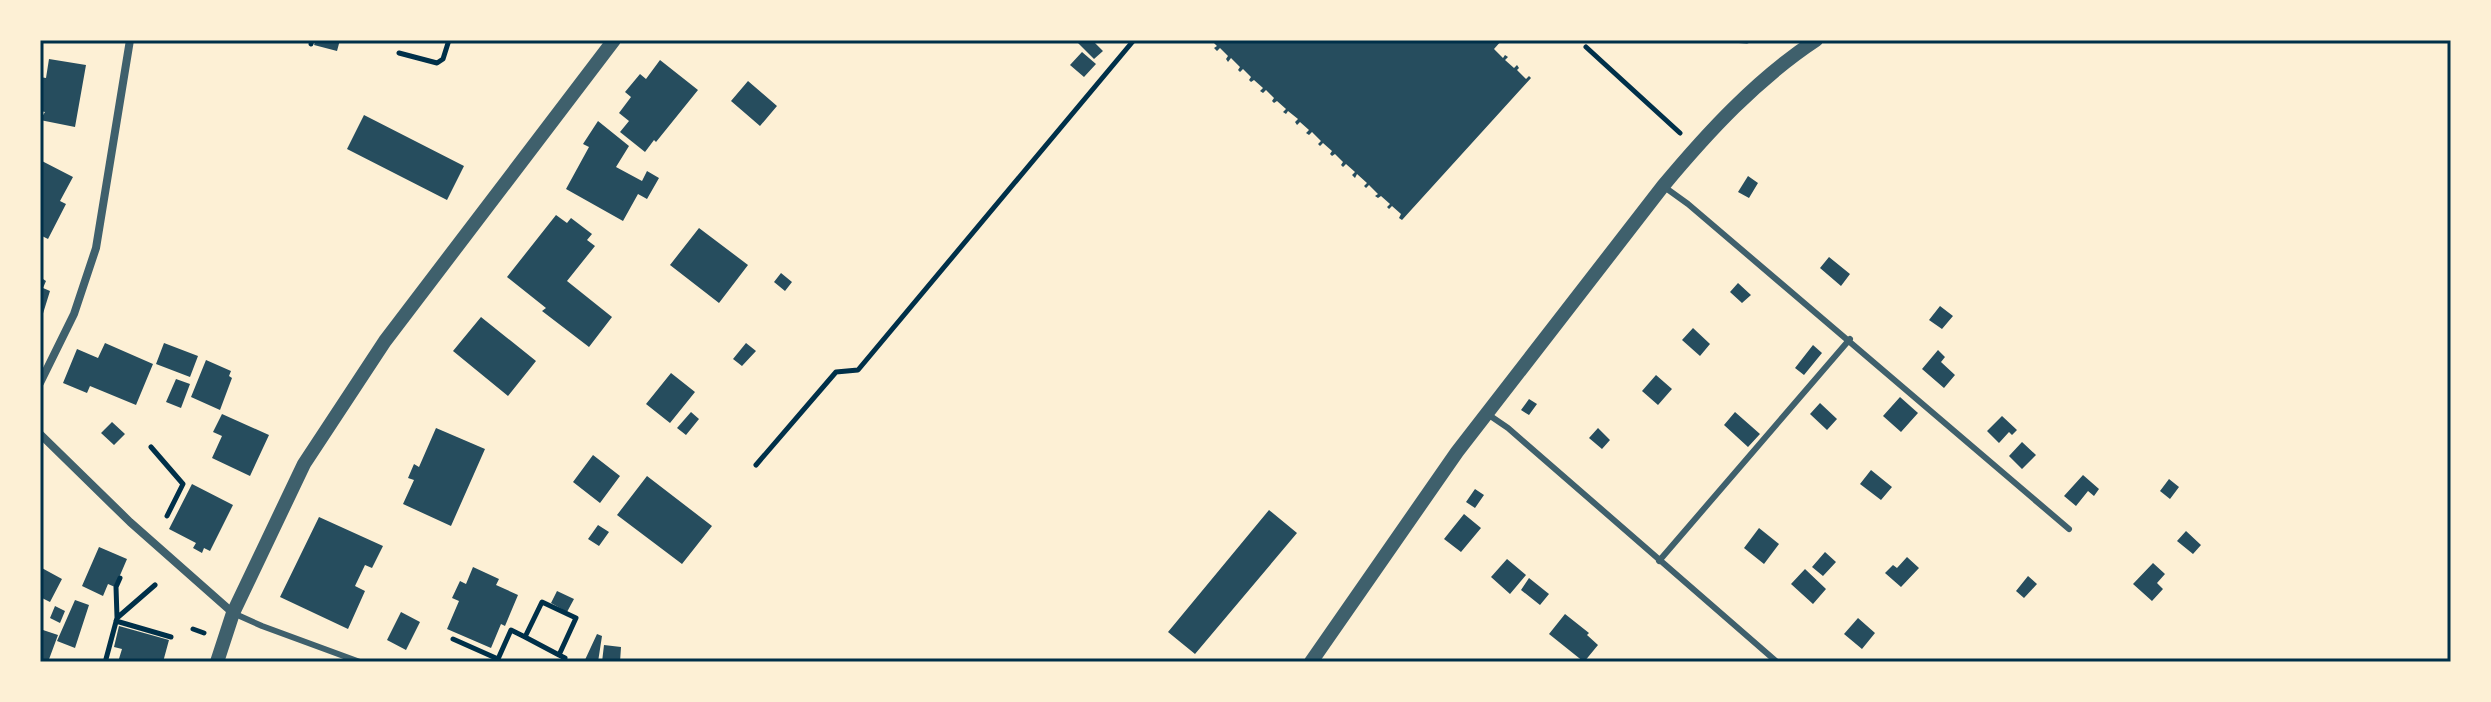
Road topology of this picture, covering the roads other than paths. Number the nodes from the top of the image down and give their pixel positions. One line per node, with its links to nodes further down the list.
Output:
1 (130, 40): 6 (street)
2 (614, 40): 11 (street)
3 (1816, 40): 4 (street)
4 (1663, 186): 5 (lane); 7 (street)
5 (1850, 339): 9 (lane); 10 (lane)
6 (40, 383)
7 (1486, 413): 10 (lane); 14 (street)
8 (40, 434): 11 (street)
9 (2069, 529)
10 (1659, 561): 15 (lane)
11 (233, 613): 12 (street); 13 (lane)
12 (217, 662)
13 (360, 662)
14 (1311, 662)
15 (1777, 662)

